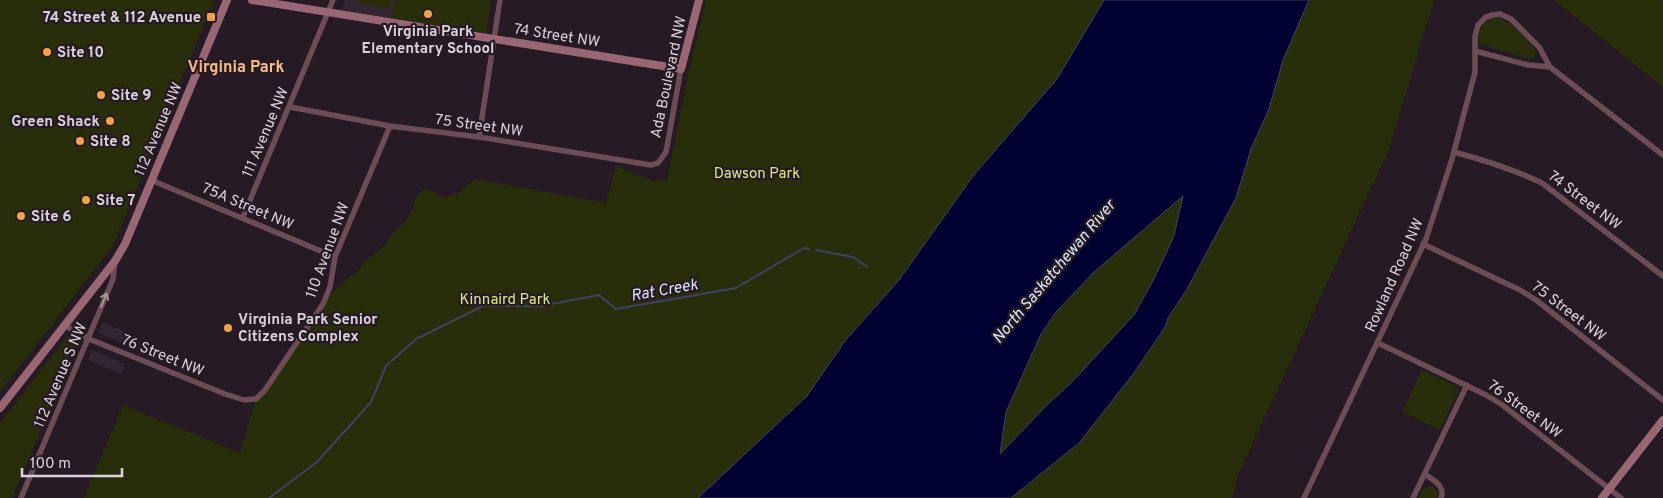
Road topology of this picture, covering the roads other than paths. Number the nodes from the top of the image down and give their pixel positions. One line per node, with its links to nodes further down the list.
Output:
1 (227, 0): 17 (main road, 112 Avenue NW)
2 (252, 0): 6 (main road, 74 Street NW)
3 (333, 0): 6 (street, 111 Avenue NW)
4 (500, 0): 7 (street)
5 (699, 0): 10 (main road, Ada Boulevard NW)
6 (328, 13): 7 (main road, 74 Street NW); 11 (street, 111 Avenue NW)
7 (494, 39): 10 (main road, 74 Street NW); 13 (street)
8 (1475, 51): 9 (street, Rowland Road NW); 9 (street, Rowland Road NW); 14 (street, Rowland Road NW)
9 (1550, 67): 15 (street, Rowland Road NW)
10 (681, 69): 16 (street, Ada Boulevard NW)
11 (290, 107): 12 (street, 75 Street NW); 18 (street, 111 Avenue NW)
12 (390, 126): 13 (street, 75 Street NW); 20 (street, 110 Avenue NW)
13 (479, 137): 16 (street, 75 Street NW)
14 (1454, 152): 19 (street, Rowland Road NW); 22 (street, 74 Street NW)
15 (1663, 155)
16 (663, 158)
17 (151, 180): 18 (street, 75A Street NW); 21 (main road, 112 Avenue NW)
18 (243, 218): 20 (street, 75A Street NW)
19 (1423, 244): 25 (street, Rowland Road NW); 27 (street, 75 Street NW)
20 (335, 257): 28 (street, 110 Avenue NW)
21 (115, 261): 23 (main road, 112 Avenue NW); 24 (street, 112 Avenue S NW, one-way to 21)
22 (1663, 276)
23 (64, 325): 24 (street, 76 Street NW); 29 (main road, 112 Avenue NW)
24 (89, 339): 28 (street, 76 Street NW); 33 (street, 112 Avenue S NW)
25 (1378, 343): 26 (street, 76 Street NW); 34 (street, Rowland Road NW)
26 (1466, 385): 31 (street); 32 (street, 76 Street NW)
27 (1662, 396)
28 (256, 399)
29 (0, 408)
30 (1663, 420): 32 (main road)
31 (1425, 474): 35 (street); 36 (street)
32 (1609, 489): 37 (main road); 38 (street, 76 Street NW)
33 (23, 497)
34 (1304, 498)
35 (1413, 498)
36 (1441, 498)
37 (1602, 498)
38 (1621, 498)

